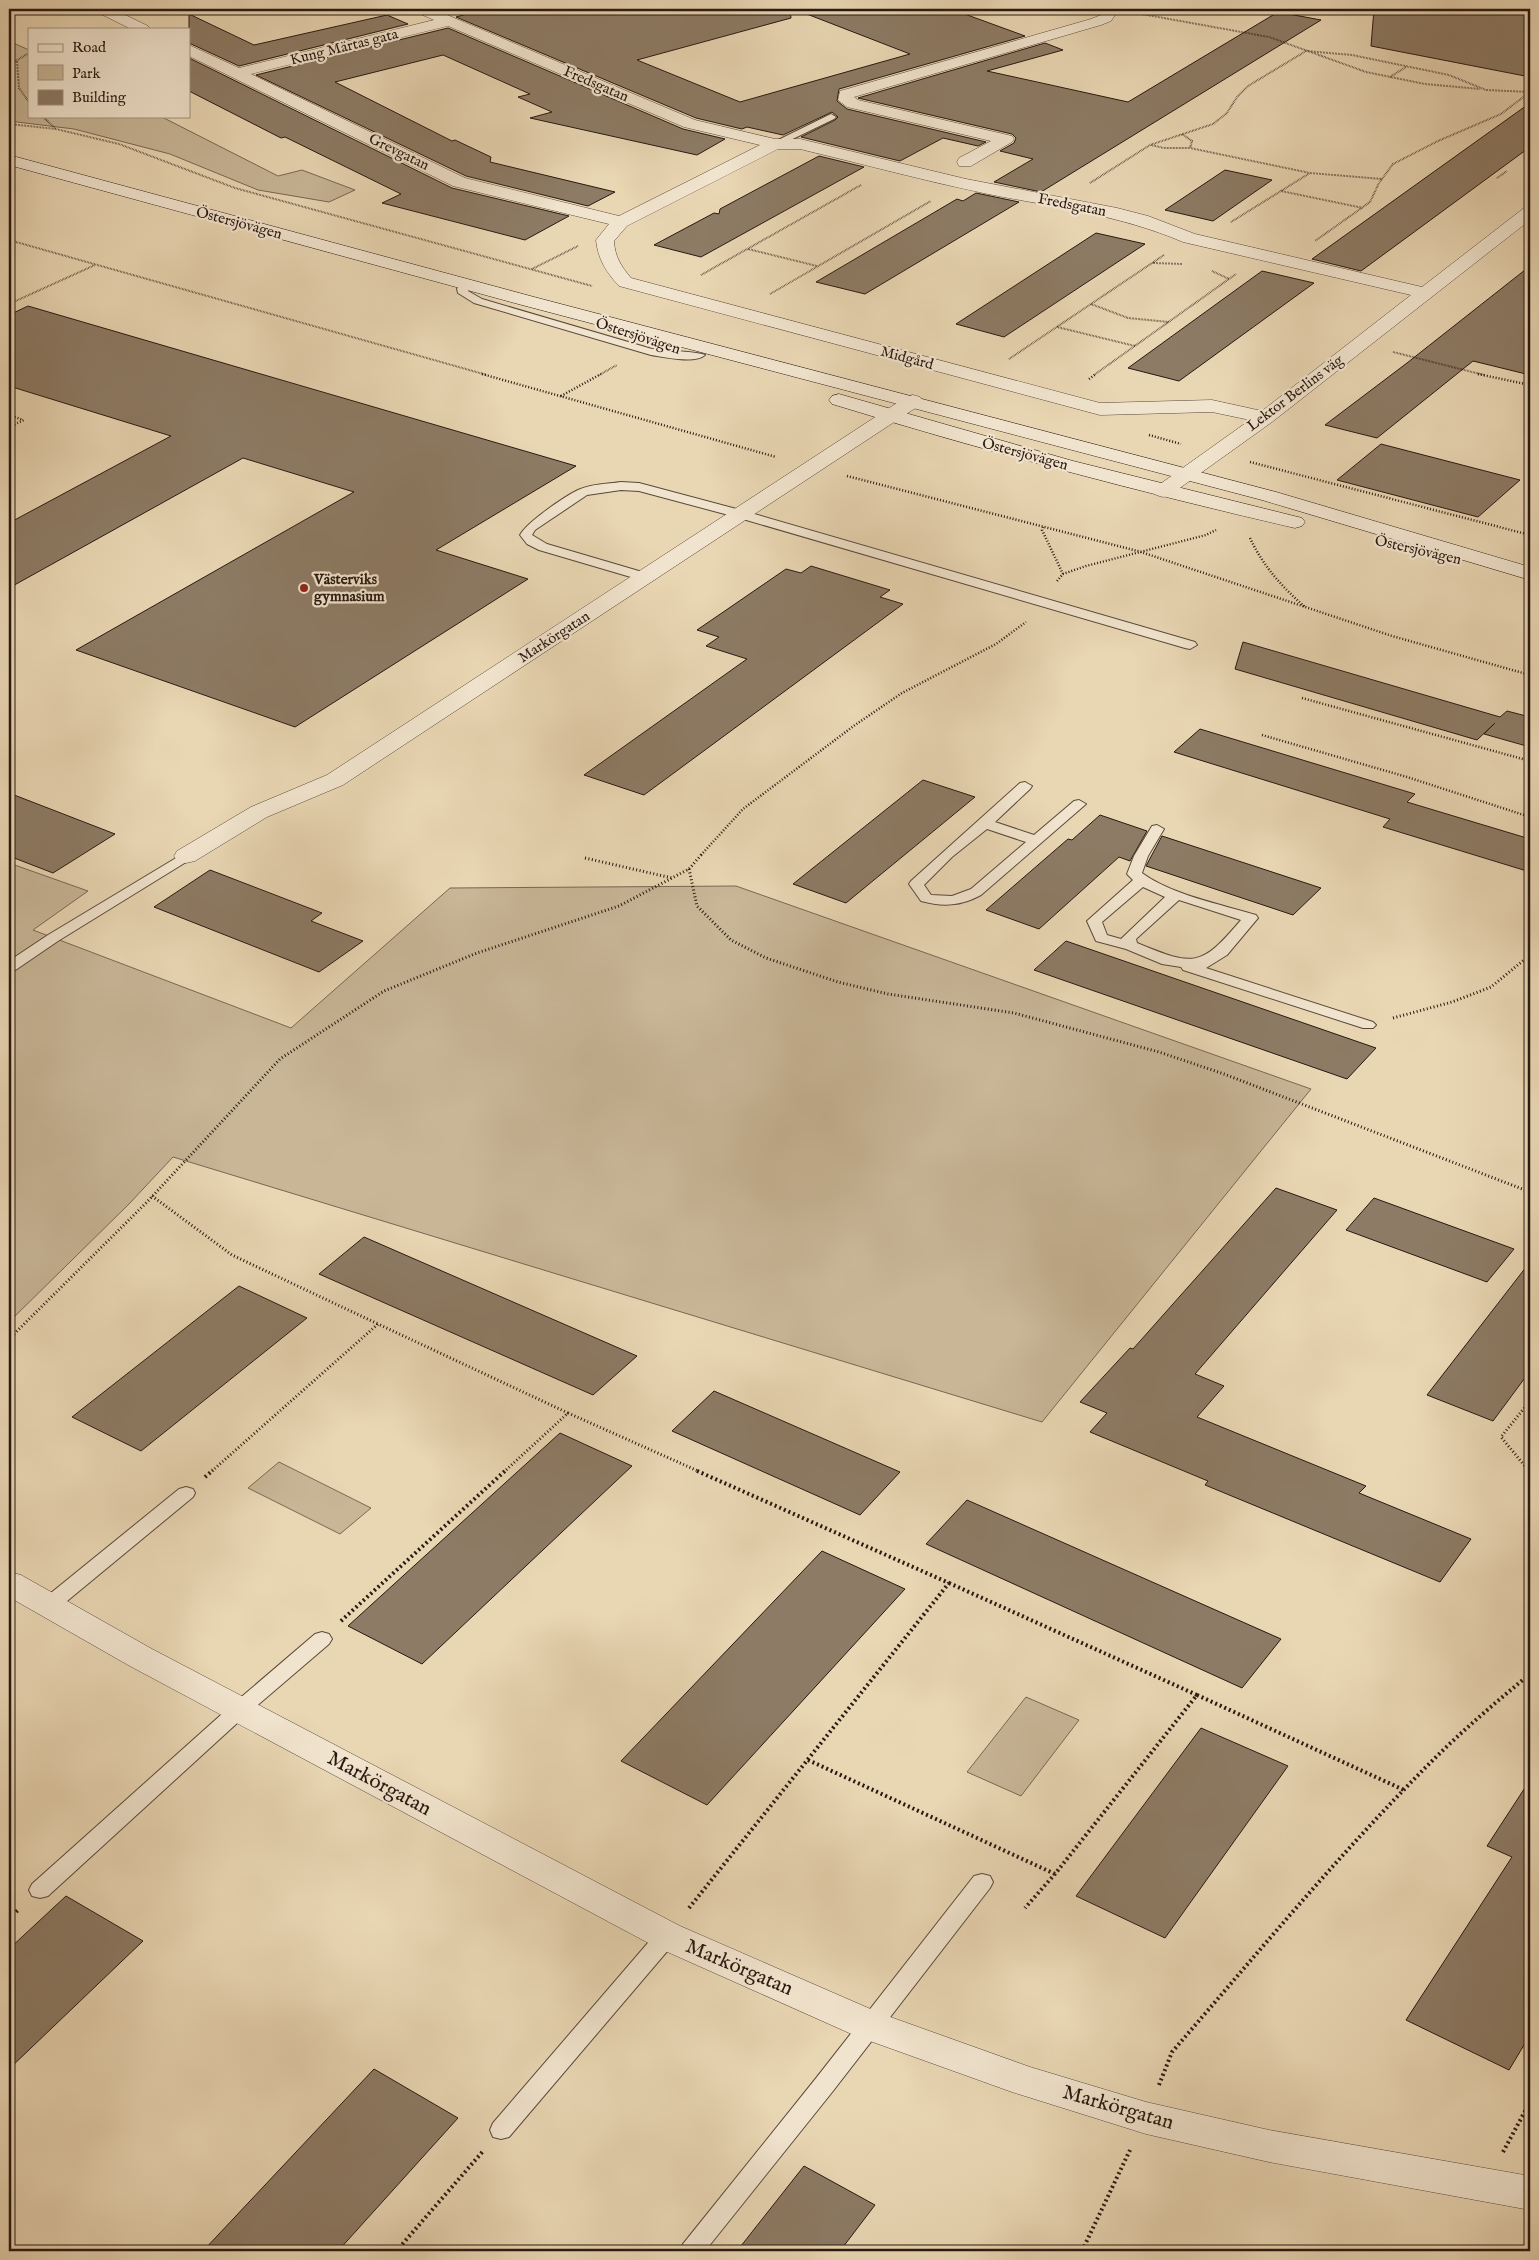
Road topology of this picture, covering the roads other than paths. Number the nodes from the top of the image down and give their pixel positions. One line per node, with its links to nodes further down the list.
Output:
1 (102, 9): 6 (street)
2 (421, 9): 5 (street, Fredsgatan)
3 (1087, 9): 4 (street)
4 (1111, 10): 12 (street)
5 (449, 21): 8 (street, Kung Märtas gata); 10 (street, Fredsgatan)
6 (142, 28)
7 (190, 50): 8 (street, Grevgatan)
8 (238, 73): 14 (street, Grevgatan)
9 (831, 117): 10 (lane)
10 (776, 144): 14 (street, Fredsgatan); 16 (street, Fredsgatan)
11 (9, 160): 15 (street, Östersjövägen)
12 (965, 162)
13 (1530, 212): 16 (street, Lektor Berlins väg)
14 (621, 222): 21 (street, Midgård)
15 (465, 284): 17 (street, Östersjövägen); 18 (lane)
16 (1424, 293): 21 (street, Lektor Berlins väg)
17 (528, 301): 18 (street, Östersjövägen); 19 (street, Östersjövägen)
18 (699, 355): 20 (street, Östersjövägen)
19 (913, 401): 20 (street, Markörgatan); 22 (street, Östersjövägen)
20 (890, 416): 23 (street, Östersjövägen); 24 (street, Markörgatan)
21 (1264, 418): 22 (street, Lektor Berlins väg)
22 (1184, 475): 23 (street, Lektor Berlins väg); 25 (street, Östersjövägen)
23 (1162, 491): 25 (street, Östersjövägen)
24 (740, 514): 26 (street, Markörgatan); 26 (lane); 27 (lane)
25 (1530, 575)
26 (645, 576): 33 (street, Markörgatan)
27 (1190, 645)
28 (1025, 786): 30 (lane)
29 (1079, 804): 32 (lane)
30 (985, 824): 32 (lane); 32 (lane)
31 (1157, 829): 34 (lane)
32 (1035, 840)
33 (186, 856): 38 (lane)
34 (1142, 880): 35 (lane); 36 (lane)
35 (1176, 895): 36 (lane); 37 (lane)
36 (1131, 946): 37 (lane)
37 (1167, 961): 39 (lane)
38 (9, 968)
39 (1368, 1025)
40 (186, 1494): 42 (lane)
41 (9, 1583): 42 (street, Markörgatan)
42 (48, 1606): 44 (street, Markörgatan)
43 (322, 1639): 44 (lane)
44 (239, 1710): 46 (lane); 47 (street, Markörgatan)
45 (982, 1882): 48 (lane)
46 (40, 1890)
47 (667, 1936): 48 (street, Markörgatan); 49 (lane)
48 (869, 2025): 50 (street, Markörgatan); 51 (lane)
49 (501, 2130)
50 (1530, 2193)
51 (691, 2251)

